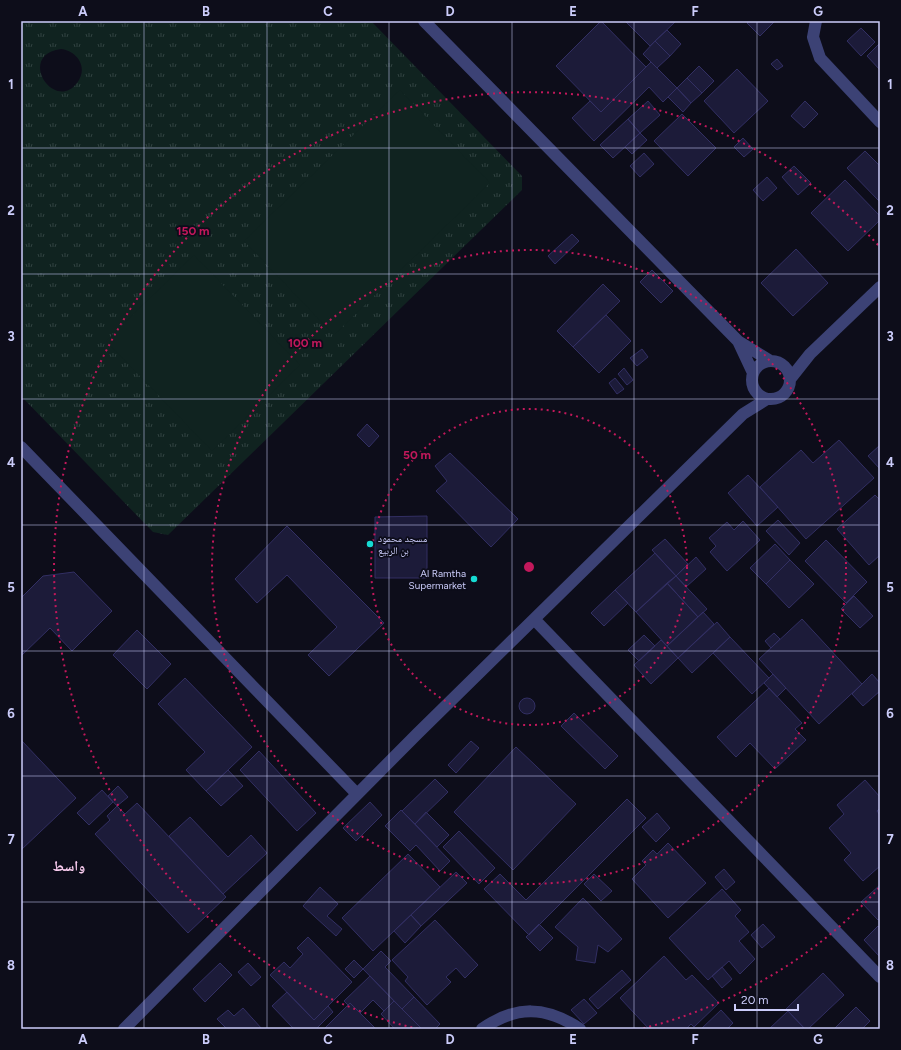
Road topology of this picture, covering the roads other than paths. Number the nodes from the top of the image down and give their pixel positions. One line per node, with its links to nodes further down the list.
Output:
1 (816, 21): 3 (street)
2 (432, 24): 5 (street)
3 (880, 122)
4 (880, 287): 6 (street)
5 (738, 342): 7 (street); 9 (street)
6 (810, 354): 8 (street); 10 (street)
7 (769, 360): 8 (street); 9 (street)
8 (781, 363): 10 (street)
9 (753, 373): 11 (street)
10 (791, 378): 12 (street)
11 (753, 387): 12 (street); 13 (street)
12 (767, 399): 13 (street)
13 (743, 414): 15 (street)
14 (21, 448): 16 (street)
15 (534, 619): 16 (street); 17 (street)
16 (357, 794): 18 (street)
17 (880, 977)
18 (130, 1027)
19 (482, 1029): 20 (street)
20 (580, 1029)

